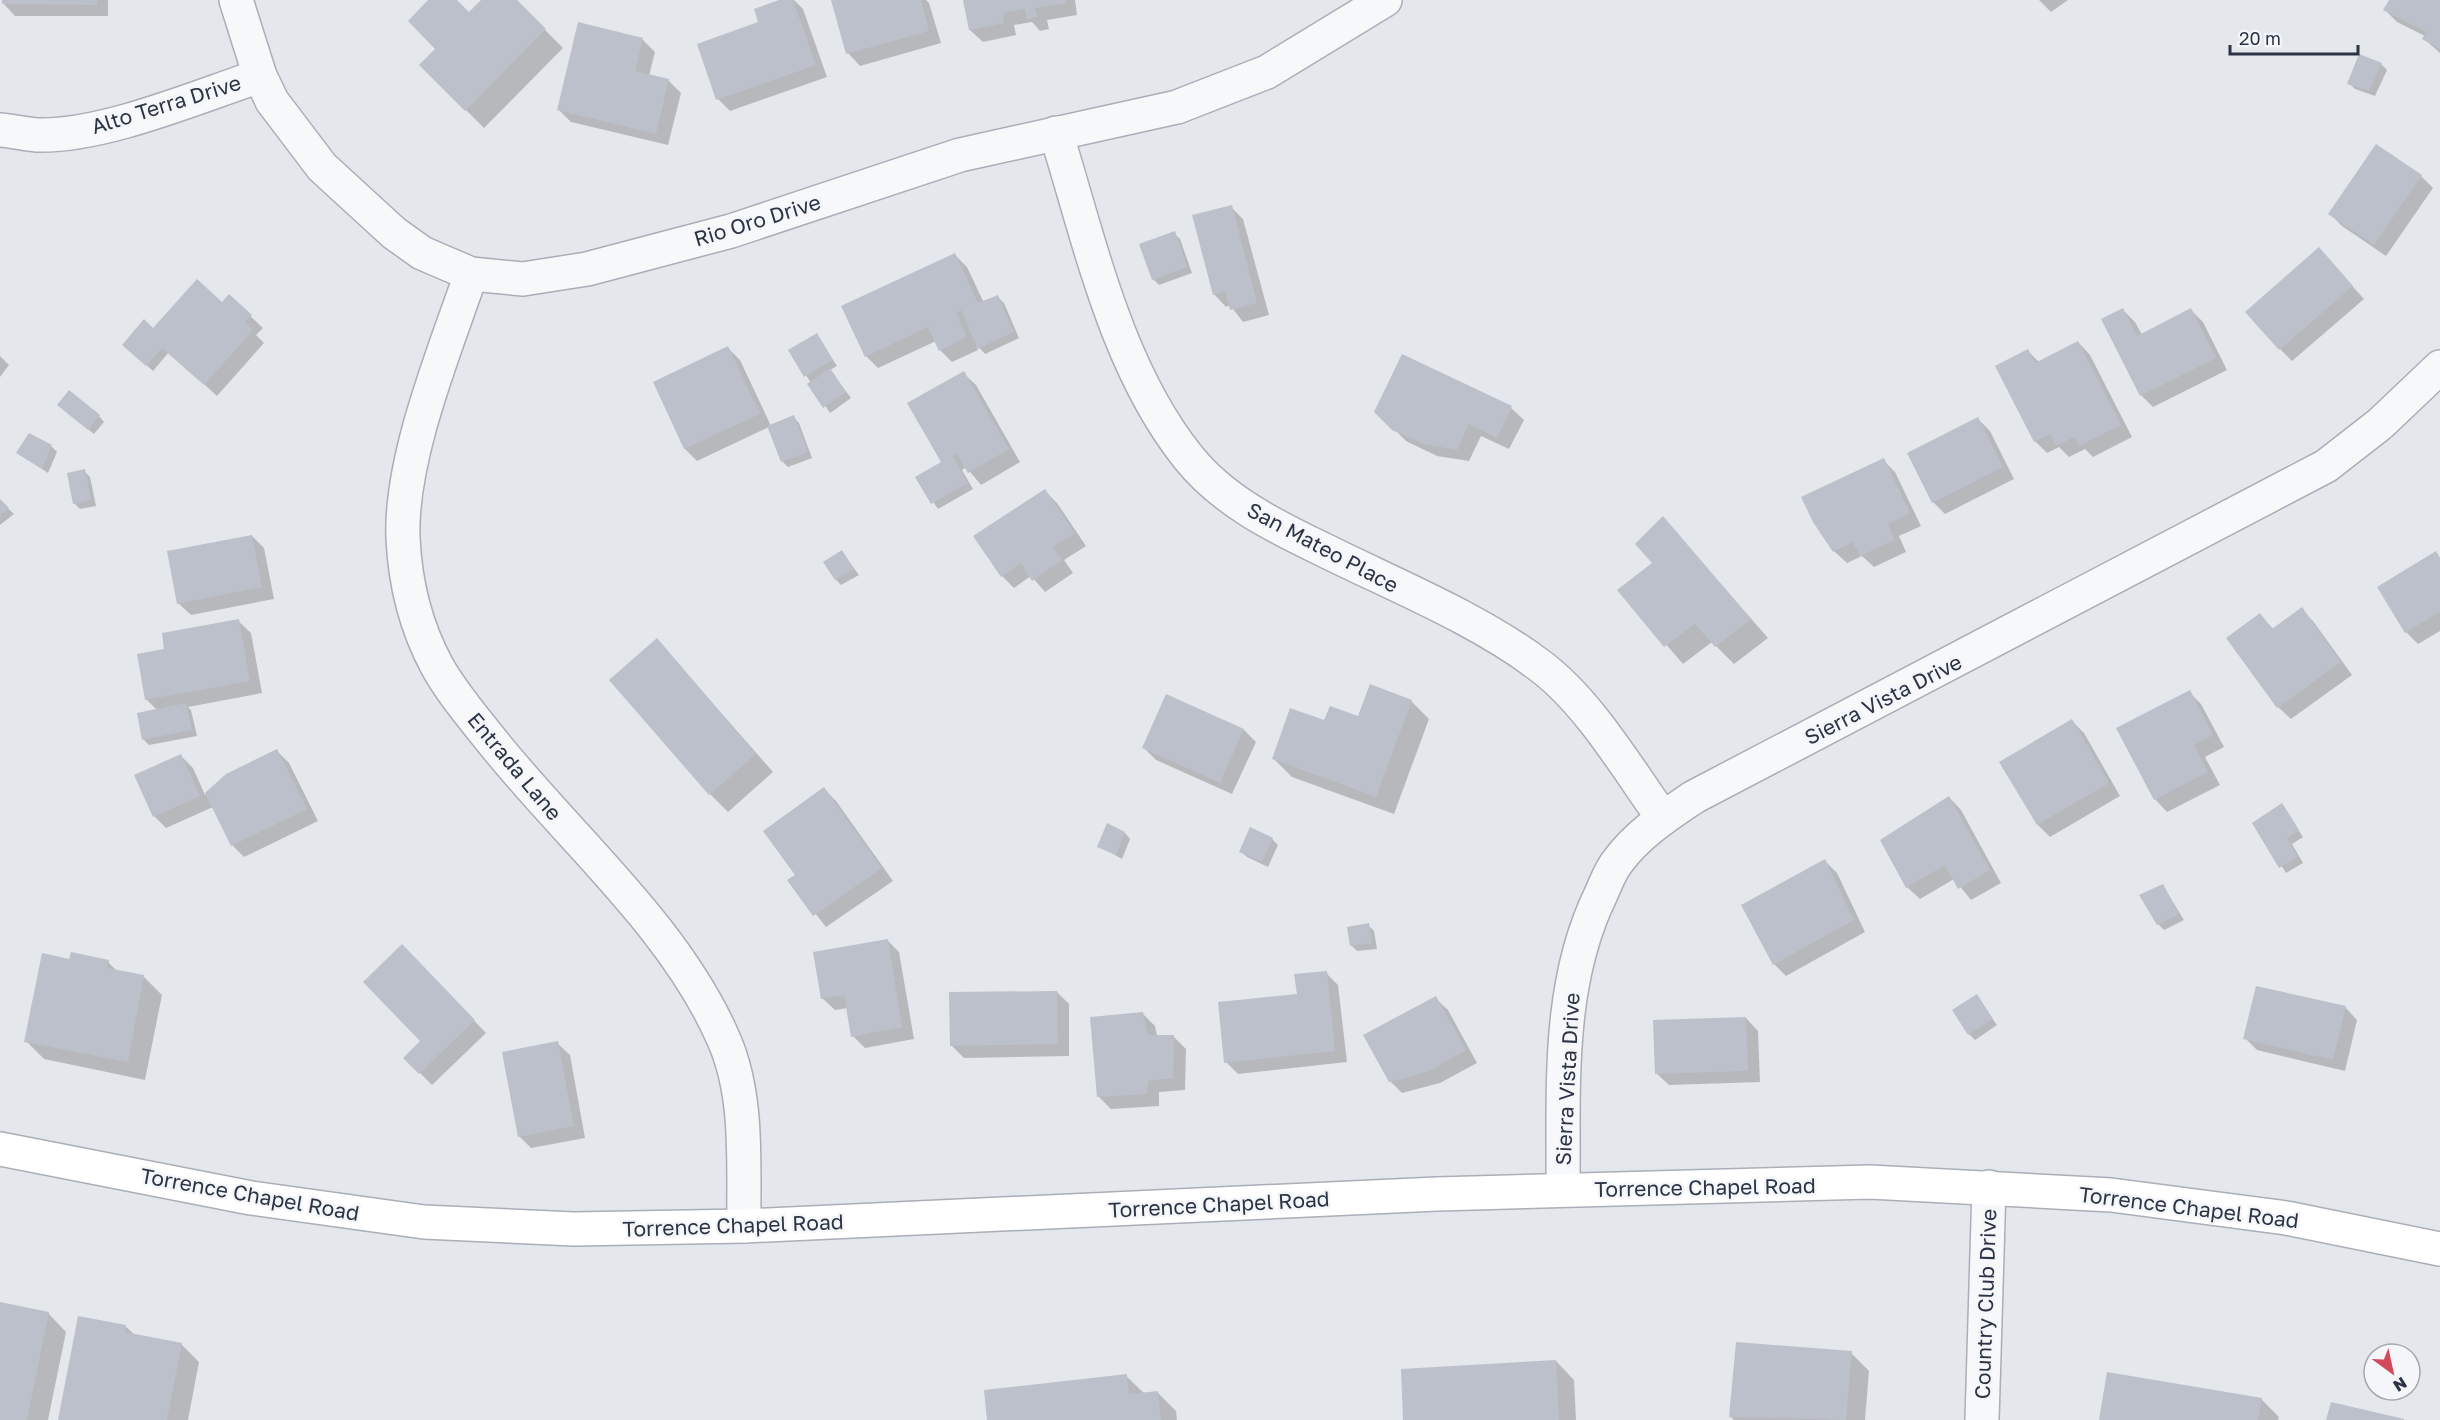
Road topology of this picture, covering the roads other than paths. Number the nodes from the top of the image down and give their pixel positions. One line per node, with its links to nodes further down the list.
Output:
1 (236, 0): 3 (street, Rio Oro Drive)
2 (1385, 0): 5 (street, Rio Oro Drive)
3 (260, 76): 4 (street, Alto Terra Drive); 6 (street, Rio Oro Drive)
4 (0, 130)
5 (1056, 134): 6 (street, Rio Oro Drive); 8 (street, San Mateo Place)
6 (471, 274): 12 (street, Entrada Lane)
7 (2440, 367): 8 (street, Sierra Vista Drive)
8 (1663, 818): 11 (street, Sierra Vista Drive)
9 (0, 1149): 12 (street, Torrence Chapel Road)
10 (1989, 1187): 11 (street, Torrence Chapel Road); 13 (street, Torrence Chapel Road); 14 (street, Country Club Drive)
11 (1563, 1190): 12 (street, Torrence Chapel Road)
12 (744, 1226)
13 (2440, 1249)
14 (1982, 1420)

